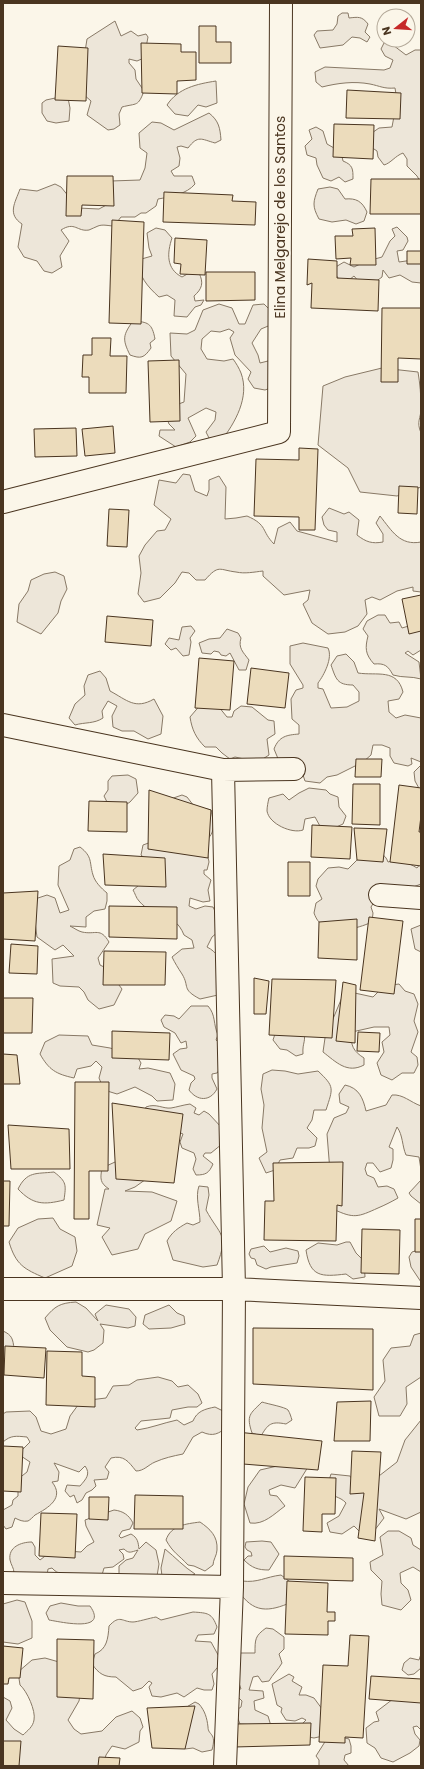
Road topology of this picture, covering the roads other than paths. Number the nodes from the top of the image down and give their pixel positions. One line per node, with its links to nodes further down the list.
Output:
1 (282, 3): 2 (street, Elina Melgarejo de los Santos)
2 (3, 502)
3 (3, 725): 5 (street)
4 (294, 769): 5 (street)
5 (223, 770): 9 (street)
6 (380, 896): 7 (street)
7 (421, 898)
8 (3, 1289): 9 (street)
9 (234, 1289): 10 (street); 12 (street)
10 (421, 1298)
11 (3, 1583): 12 (street)
12 (232, 1587): 13 (street)
13 (225, 1766)

